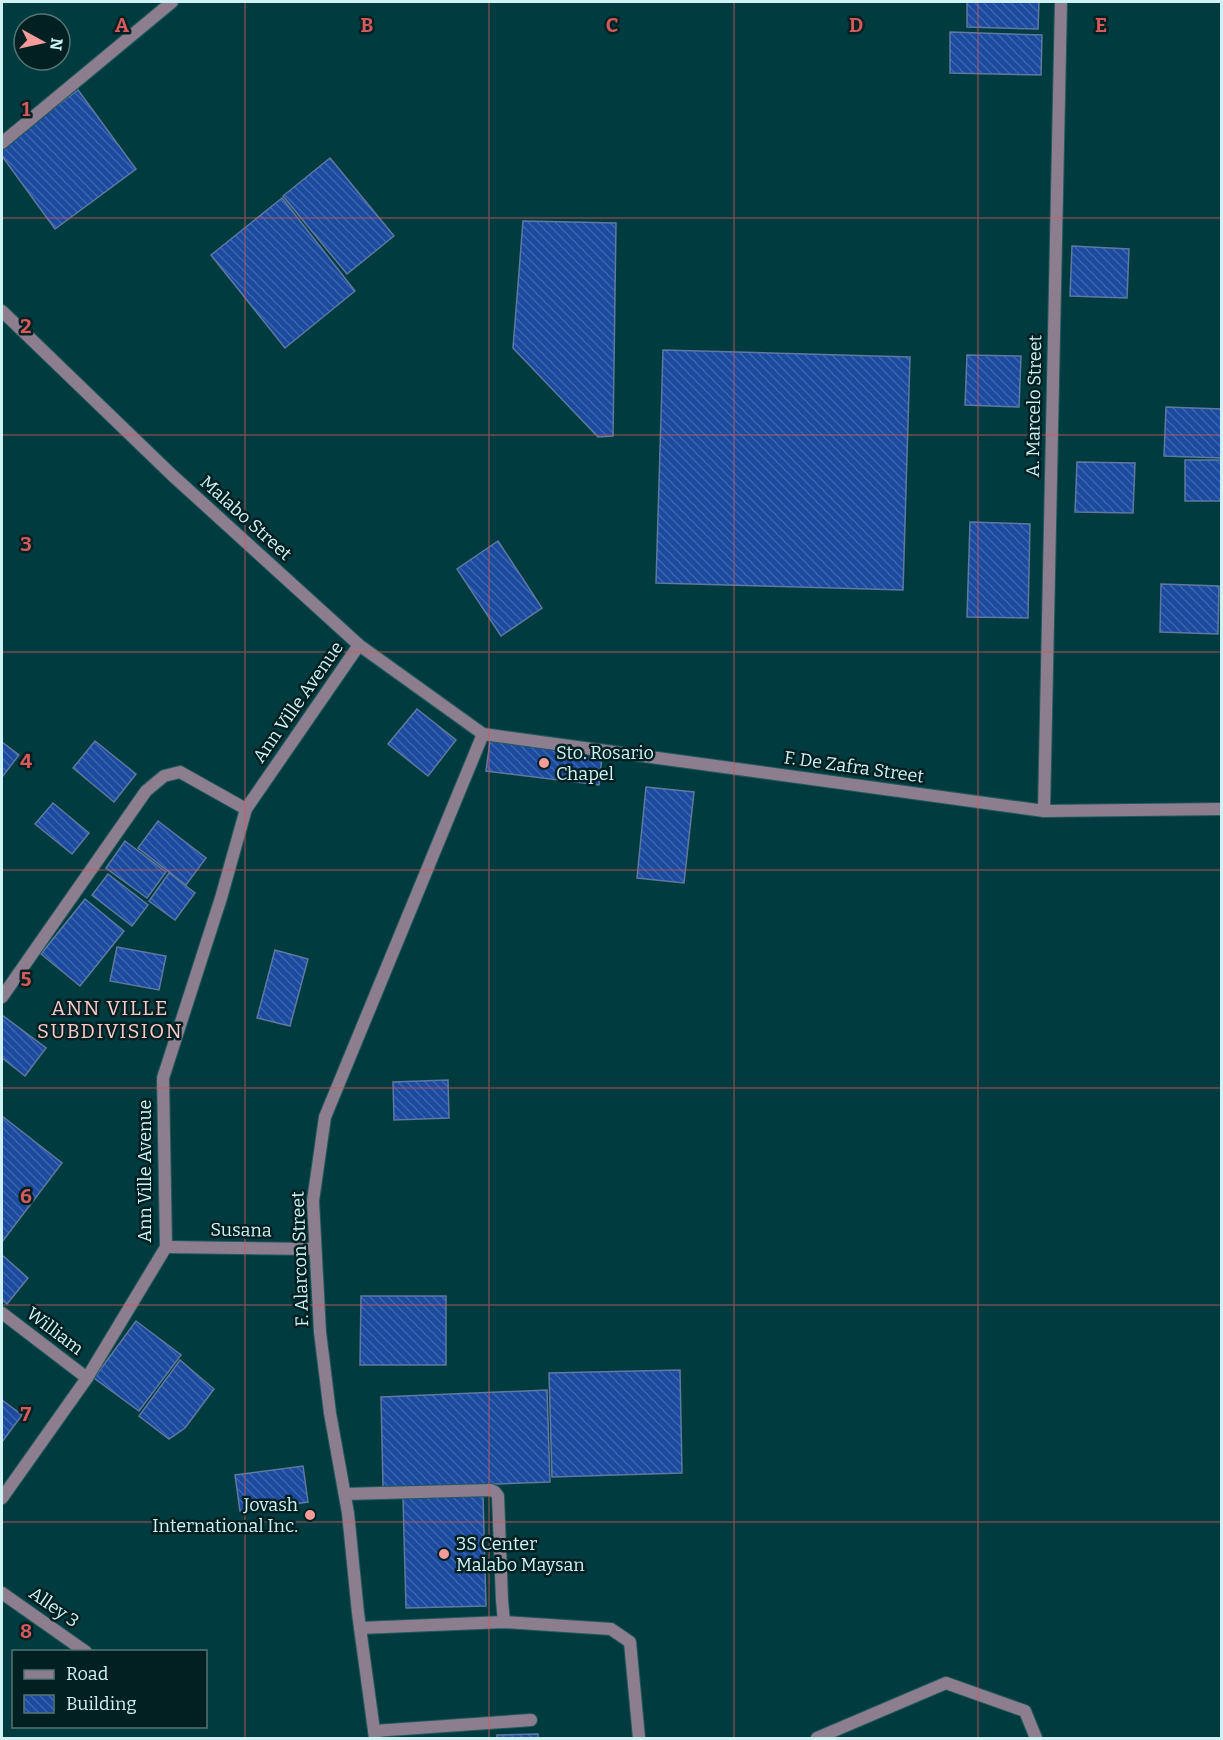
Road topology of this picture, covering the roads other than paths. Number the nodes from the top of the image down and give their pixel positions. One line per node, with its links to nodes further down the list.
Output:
1 (172, 2): 3 (street)
2 (1061, 2): 9 (street, A. Marcelo Street)
3 (2, 143)
4 (2, 311): 5 (street, Malabo Street)
5 (359, 645): 6 (street, Malabo Street); 7 (street, Ann Ville Avenue)
6 (483, 734): 9 (street, F. De Zafra Street); 12 (street, F. Alarcon Street)
7 (246, 809): 10 (street); 11 (street, Ann Ville Avenue)
8 (1221, 809): 9 (street, F. De Zafra Street)
9 (1044, 811)
10 (2, 997)
11 (166, 1247): 12 (street, Susana); 14 (street, Ann Ville Avenue)
12 (315, 1249): 15 (street, F. Alarcon Street)
13 (2, 1313): 14 (street, William)
14 (87, 1378): 16 (street, Ann Ville Avenue)
15 (345, 1494): 18 (street); 19 (street, F. Alarcon Street)
16 (2, 1498)
17 (2, 1593): 20 (street, Alley 3)
18 (504, 1622): 19 (street); 23 (street)
19 (360, 1628): 22 (street, F. Alarcon Street)
20 (83, 1650)
21 (531, 1720): 22 (street)
22 (375, 1735)
23 (639, 1738)
24 (817, 1738): 25 (street)
25 (1036, 1738)

